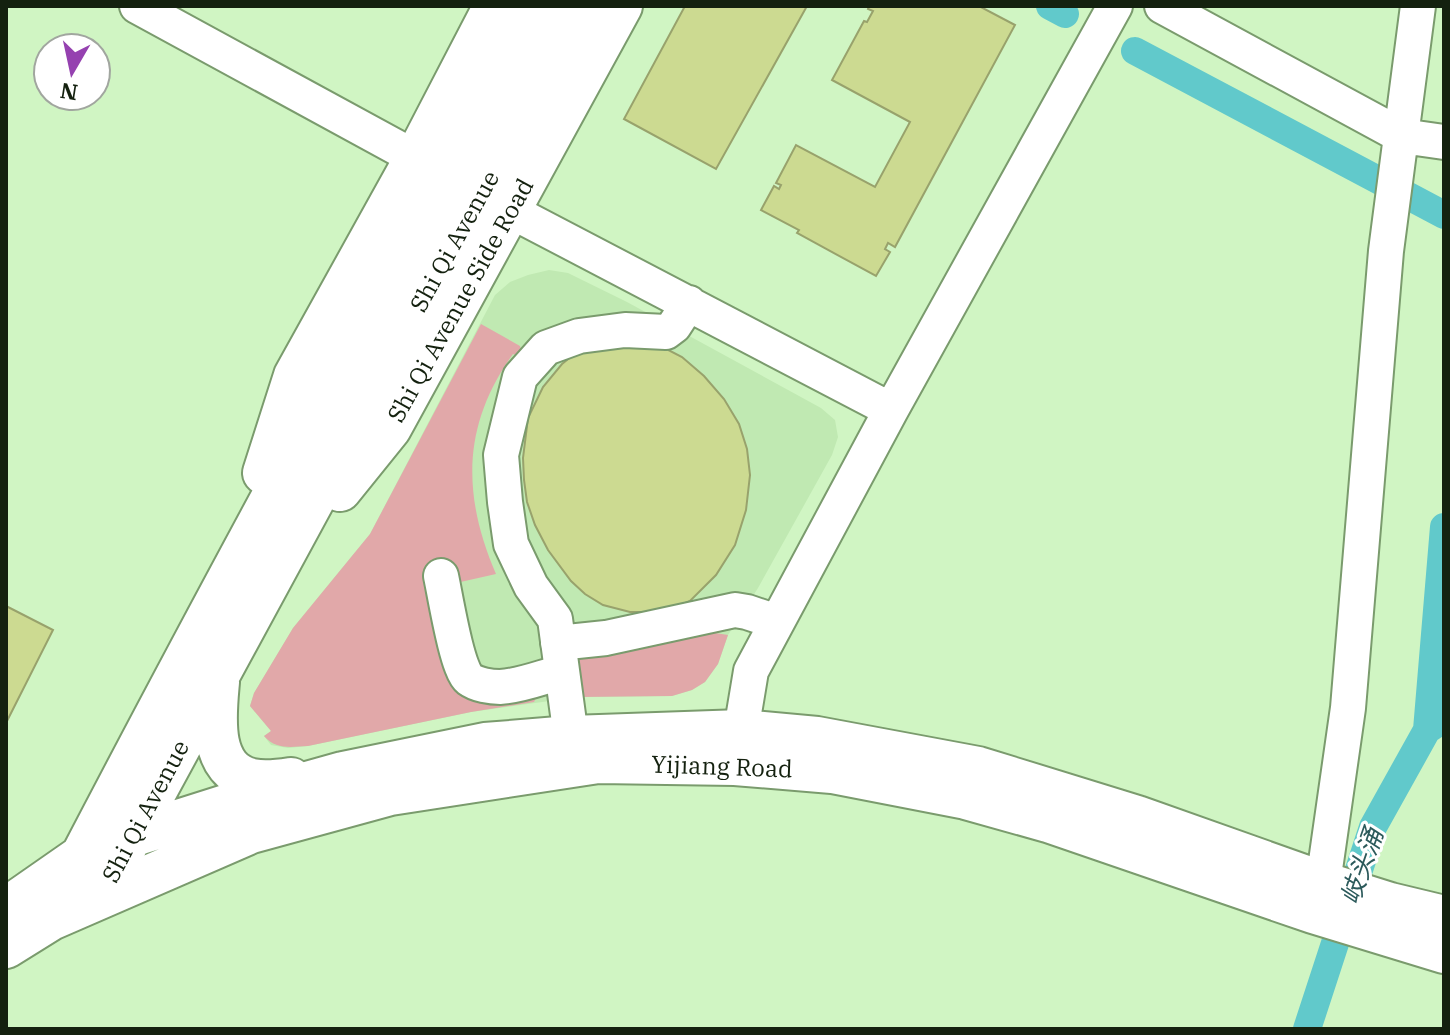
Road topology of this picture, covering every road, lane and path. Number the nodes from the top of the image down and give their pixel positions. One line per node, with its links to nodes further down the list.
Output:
1 (137, 6): 11 (street)
2 (495, 6): 11 (main road)
3 (541, 6): 15 (main road, Shi Qi Avenue)
4 (581, 6): 15 (main road, Shi Qi Avenue)
5 (621, 6): 12 (main road, Shi Qi Avenue Side Road)
6 (1115, 6): 14 (street)
7 (1162, 6): 9 (street)
8 (1418, 6): 9 (street)
9 (1402, 137): 10 (street); 26 (street)
10 (1444, 142)
11 (416, 158): 15 (main road)
12 (509, 210): 13 (street); 15 (main road, Shi Qi Avenue Side Road)
13 (689, 303): 14 (street); 18 (street)
14 (891, 410): 17 (street)
15 (255, 568): 19 (main road, Shi Qi Avenue); 24 (main road, Shi Qi Avenue)
16 (441, 576): 18 (street)
17 (777, 622): 18 (street); 21 (street)
18 (560, 658): 20 (street)
19 (219, 674): 22 (main road); 23 (main road, Shi Qi Avenue)
20 (571, 737): 21 (main road, Yijiang Road); 22 (main road, Yijiang Road)
21 (738, 748): 25 (main road, Yijiang Road); 26 (main road, Yijiang Road)
22 (343, 773): 23 (main road, Yijiang Road)
23 (131, 836): 24 (main road, Yijiang Road); 25 (main road, Shi Qi Avenue)
24 (82, 856): 25 (main road, Shi Qi Avenue); 27 (main road, Yijiang Road)
25 (100, 897): 29 (main road, Yijiang Road)
26 (1318, 897): 28 (main road, Yijiang Road); 30 (main road, Yijiang Road)
27 (6, 909)
28 (1444, 917)
29 (6, 947)
30 (1444, 952)

